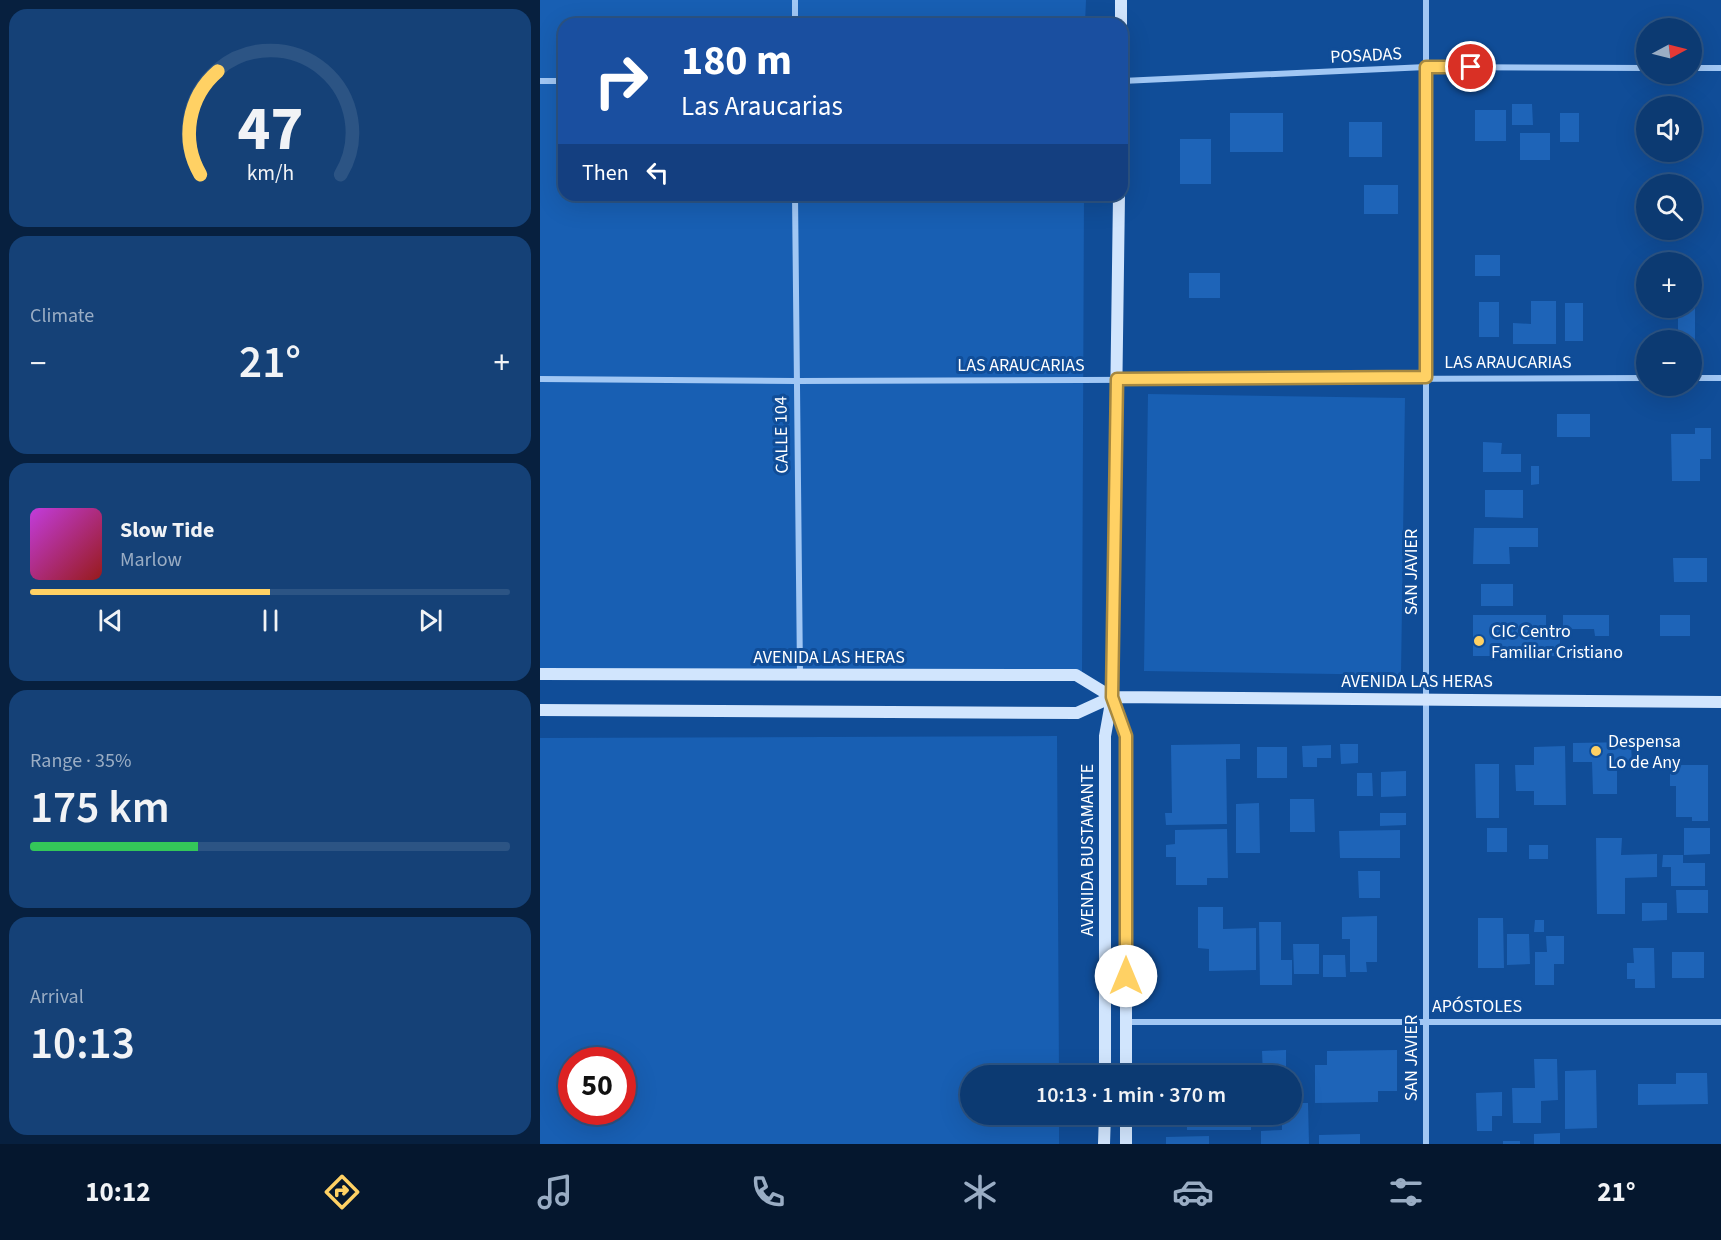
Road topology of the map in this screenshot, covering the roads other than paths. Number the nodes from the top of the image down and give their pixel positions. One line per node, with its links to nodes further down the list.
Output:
1 (795, 0): 4 (street)
2 (1121, 0): 5 (main road)
3 (1426, 0): 6 (street, SAN JAVIER)
4 (795, 18)
5 (1121, 18)
6 (1426, 67): 7 (street, POSADAS); 12 (street, POSADAS); 15 (street, SAN JAVIER)
7 (1636, 68)
8 (1702, 68): 9 (street)
9 (1721, 68)
10 (540, 81): 11 (street)
11 (558, 81)
12 (1128, 81)
13 (795, 201): 21 (street, CALLE 104)
14 (1119, 201): 20 (main road, AVENIDA BUSTAMANTE)
15 (1426, 377): 16 (street, LAS ARAUCARIAS); 20 (street, LAS ARAUCARIAS); 25 (street, SAN JAVIER)
16 (1636, 378)
17 (1702, 378): 18 (street)
18 (1721, 378)
19 (540, 379): 21 (street, LAS ARAUCARIAS)
20 (1117, 379): 21 (street, LAS ARAUCARIAS); 24 (main road, AVENIDA BUSTAMANTE)
21 (796, 381): 23 (street, CALLE 104)
22 (540, 674): 23 (main road, AVENIDA LAS HERAS)
23 (800, 675): 24 (main road, AVENIDA LAS HERAS)
24 (1112, 697): 25 (main road, AVENIDA LAS HERAS); 27 (main road, AVENIDA LAS HERAS); 29 (main road, AVENIDA BUSTAMANTE); 31 (main road, AVENIDA BUSTAMANTE)
25 (1426, 699): 26 (main road, AVENIDA LAS HERAS); 28 (street, SAN JAVIER)
26 (1721, 702)
27 (540, 710)
28 (1426, 1021): 29 (street, APÓSTOLES); 30 (street, APÓSTOLES); 37 (street, SAN JAVIER)
29 (1126, 1022): 32 (main road, AVENIDA BUSTAMANTE)
30 (1721, 1022)
31 (1105, 1065)
32 (1126, 1065)
33 (1105, 1125): 35 (main road)
34 (1126, 1125): 36 (main road)
35 (1104, 1144)
36 (1126, 1144)
37 (1426, 1144)

